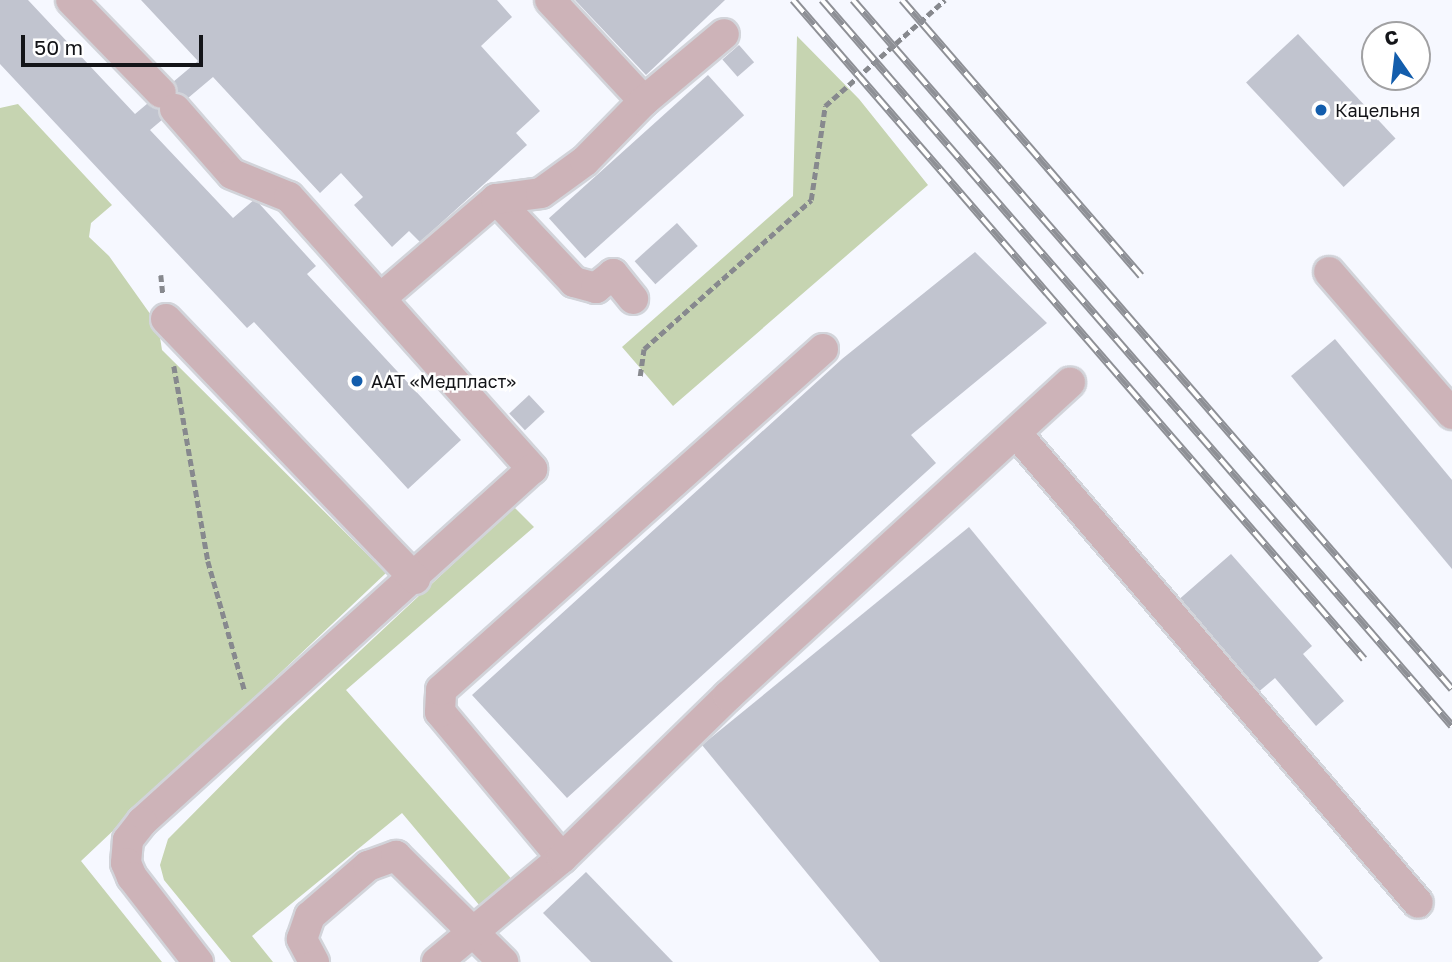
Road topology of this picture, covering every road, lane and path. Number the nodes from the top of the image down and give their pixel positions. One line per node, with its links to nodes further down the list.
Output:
1 (71, 0): 9 (lane)
2 (550, 0): 5 (lane)
3 (945, 0): 14 (path)
4 (724, 34): 5 (lane)
5 (644, 102): 6 (lane)
6 (496, 199): 9 (lane); 10 (lane)
7 (1329, 272): 16 (lane)
8 (161, 275): 11 (path)
9 (381, 298): 18 (lane)
10 (634, 299)
11 (166, 319): 18 (lane)
12 (823, 349): 20 (lane)
13 (173, 360): 19 (path)
14 (640, 376)
15 (1070, 383): 17 (lane)
16 (1452, 414)
17 (1016, 433): 20 (lane); 21 (lane)
18 (415, 579): 23 (lane)
19 (249, 704)
20 (562, 858): 22 (lane)
21 (1418, 903)
22 (471, 934): 24 (lane); 25 (lane); 26 (lane)
23 (198, 962)
24 (314, 962)
25 (437, 962)
26 (503, 962)

